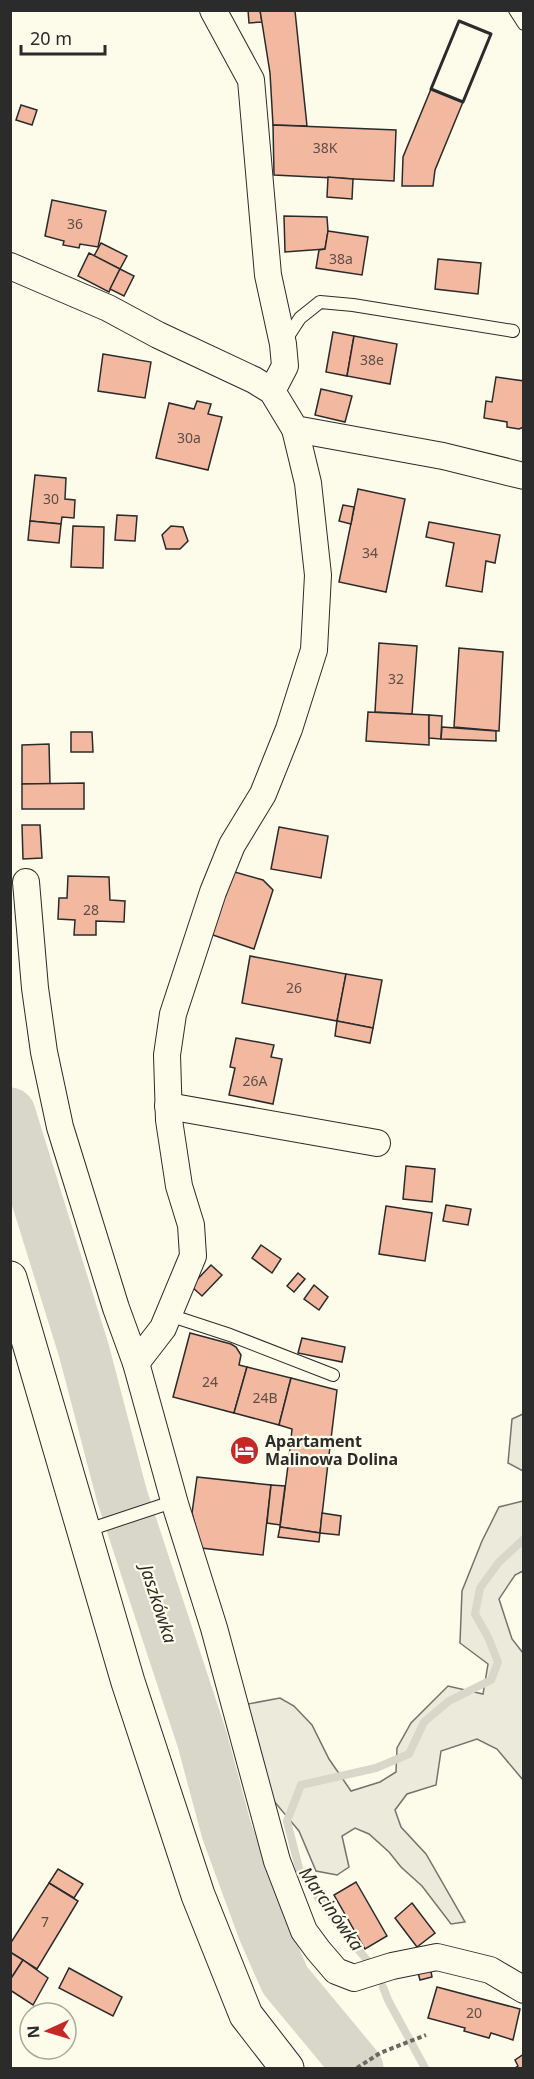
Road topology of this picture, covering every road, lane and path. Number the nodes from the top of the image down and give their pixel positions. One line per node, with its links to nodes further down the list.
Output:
1 (213, 10): 6 (street)
2 (515, 10): 3 (lane)
3 (524, 24)
4 (10, 266): 7 (street)
5 (513, 331): 6 (lane)
6 (284, 344): 7 (street)
7 (272, 391): 8 (street)
8 (295, 429): 9 (street); 11 (street)
9 (524, 476)
10 (26, 882): 15 (street)
11 (168, 1106): 12 (street); 14 (street)
12 (378, 1143)
13 (10, 1278): 18 (street)
14 (169, 1315): 15 (street); 16 (lane)
15 (136, 1363): 17 (street)
16 (333, 1376)
17 (163, 1505): 18 (lane); 19 (street)
18 (94, 1528): 21 (street)
19 (524, 1990)
20 (426, 2035): 22 (path)
21 (287, 2068)
22 (357, 2068)

